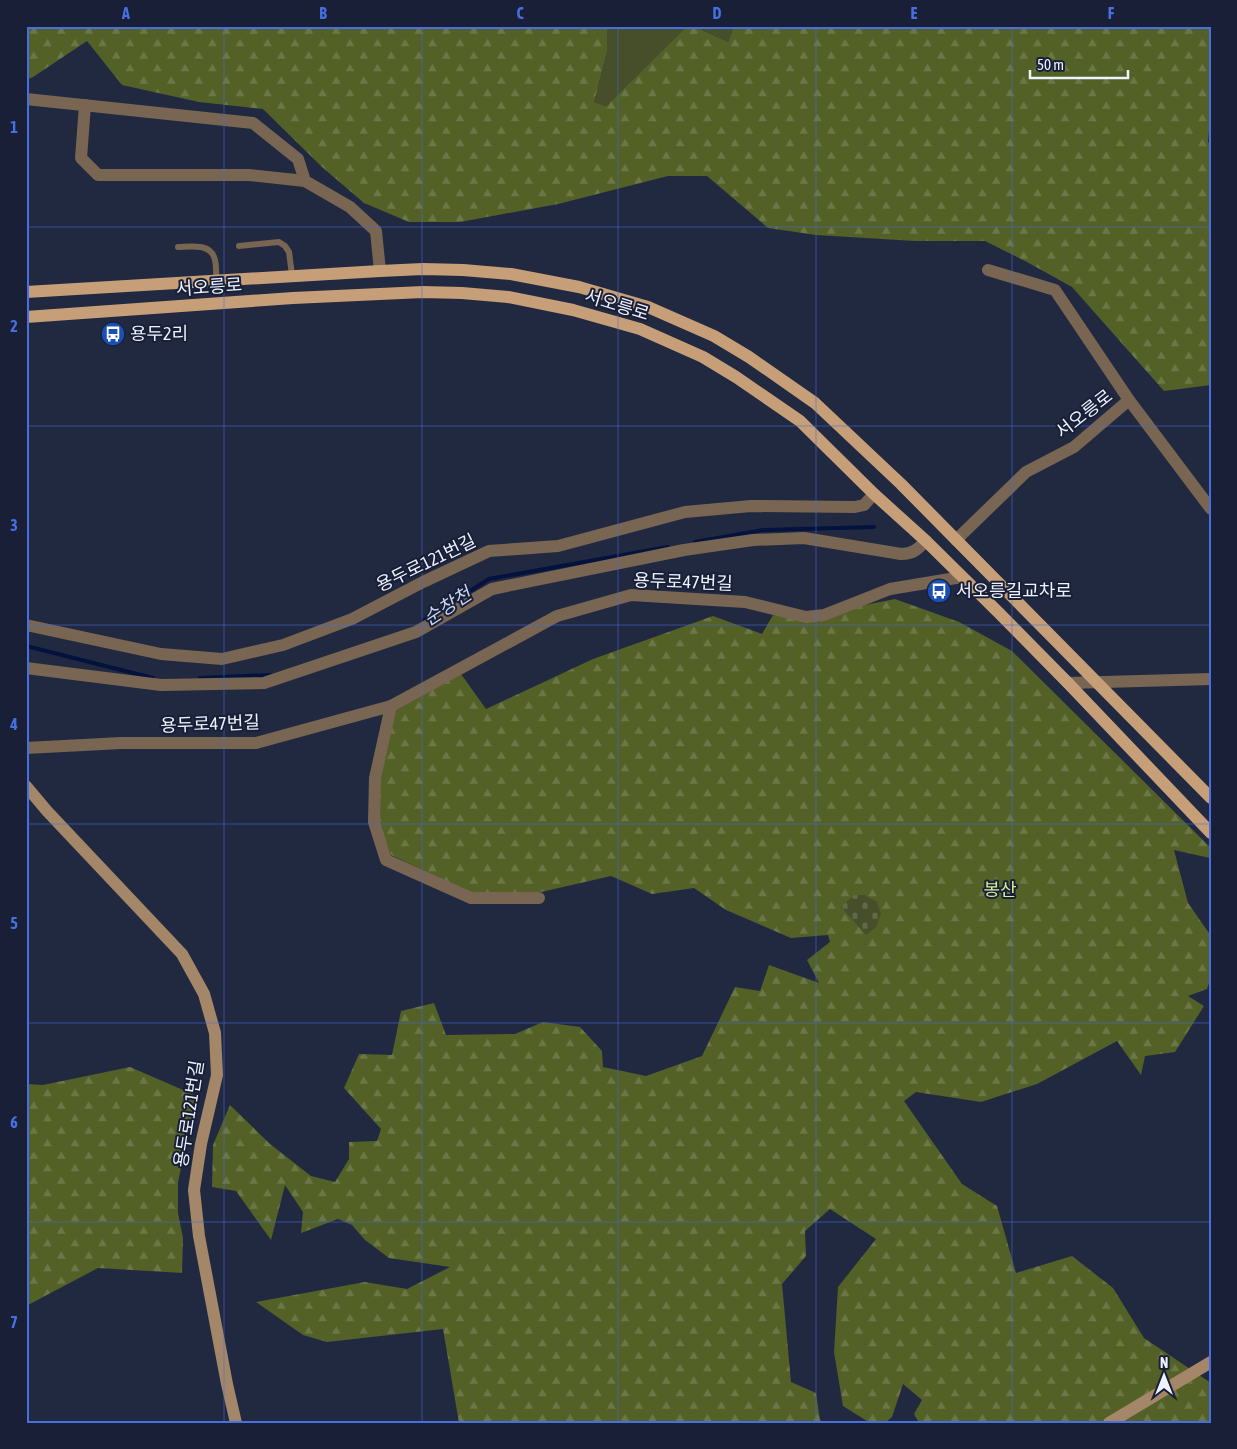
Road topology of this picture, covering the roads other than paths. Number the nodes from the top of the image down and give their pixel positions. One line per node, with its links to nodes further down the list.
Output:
1 (26, 99): 2 (street)
2 (85, 105): 3 (street); 3 (street)
3 (306, 181): 7 (street)
4 (240, 246): 8 (lane)
5 (178, 247): 9 (lane)
6 (988, 270): 12 (street)
7 (380, 271): 8 (main road, 서오릉로); 15 (main road, 서오릉로)
8 (292, 275): 9 (main road, 서오릉로)
9 (216, 281): 10 (main road, 서오릉로)
10 (26, 292)
11 (26, 316): 13 (main road, 서오릉로)
12 (1130, 400): 14 (street, 서오릉로); 15 (street, 서오릉로)
13 (874, 494): 16 (main road, 서오릉로); 18 (street, 용두로121번길)
14 (1211, 509)
15 (956, 540): 21 (main road, 서오릉로)
16 (926, 541): 17 (main road, 서오릉로); 19 (street)
17 (962, 577): 22 (main road, 서오릉로); 23 (street, 용두로47번길)
18 (26, 625)
19 (26, 668)
20 (1211, 679): 21 (street)
21 (1099, 682): 22 (street); 26 (main road, 서오릉로)
22 (1068, 683): 27 (main road, 서오릉로)
23 (391, 706): 24 (street, 용두로47번길); 28 (street)
24 (26, 748)
25 (26, 786): 30 (main road, 용두로121번길)
26 (1211, 798)
27 (1211, 833)
28 (539, 898)
29 (1211, 1362): 31 (main road)
30 (236, 1423)
31 (1109, 1423)

